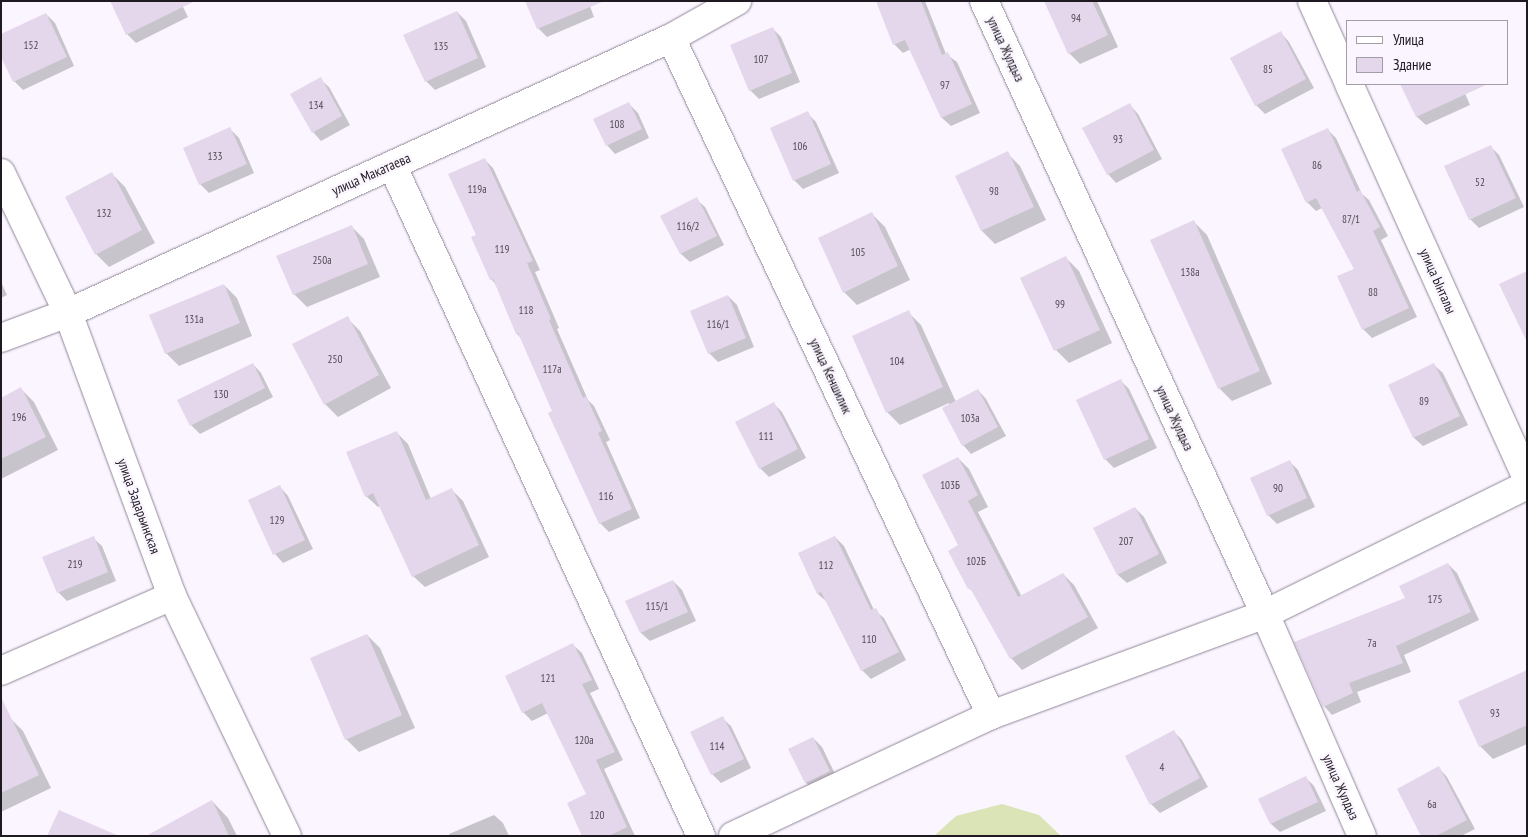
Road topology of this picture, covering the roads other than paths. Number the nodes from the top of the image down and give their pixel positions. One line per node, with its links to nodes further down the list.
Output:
1 (737, 1): 4 (street, улица Макатаева)
2 (984, 1): 14 (street, улица Жулдыз)
3 (1312, 1): 5 (street)
4 (671, 38): 7 (street, улица Макатаева); 16 (street, улица Кеншилик)
5 (1346, 77)
6 (1349, 85): 11 (street, улица Ынталы)
7 (392, 165): 9 (street, улица Макатаева); 18 (street)
8 (1, 173): 9 (street, улица Задарьинская)
9 (68, 312): 10 (street, улица Макатаева); 13 (street, улица Задарьинская)
10 (1, 338)
11 (1527, 479)
12 (1527, 485): 14 (street)
13 (172, 596): 15 (street); 17 (street, улица Задарьинская)
14 (1265, 614): 16 (street); 20 (street, улица Жулдыз)
15 (1, 671)
16 (991, 715): 19 (street)
17 (287, 836)
18 (701, 836)
19 (733, 836)
20 (1362, 836)

